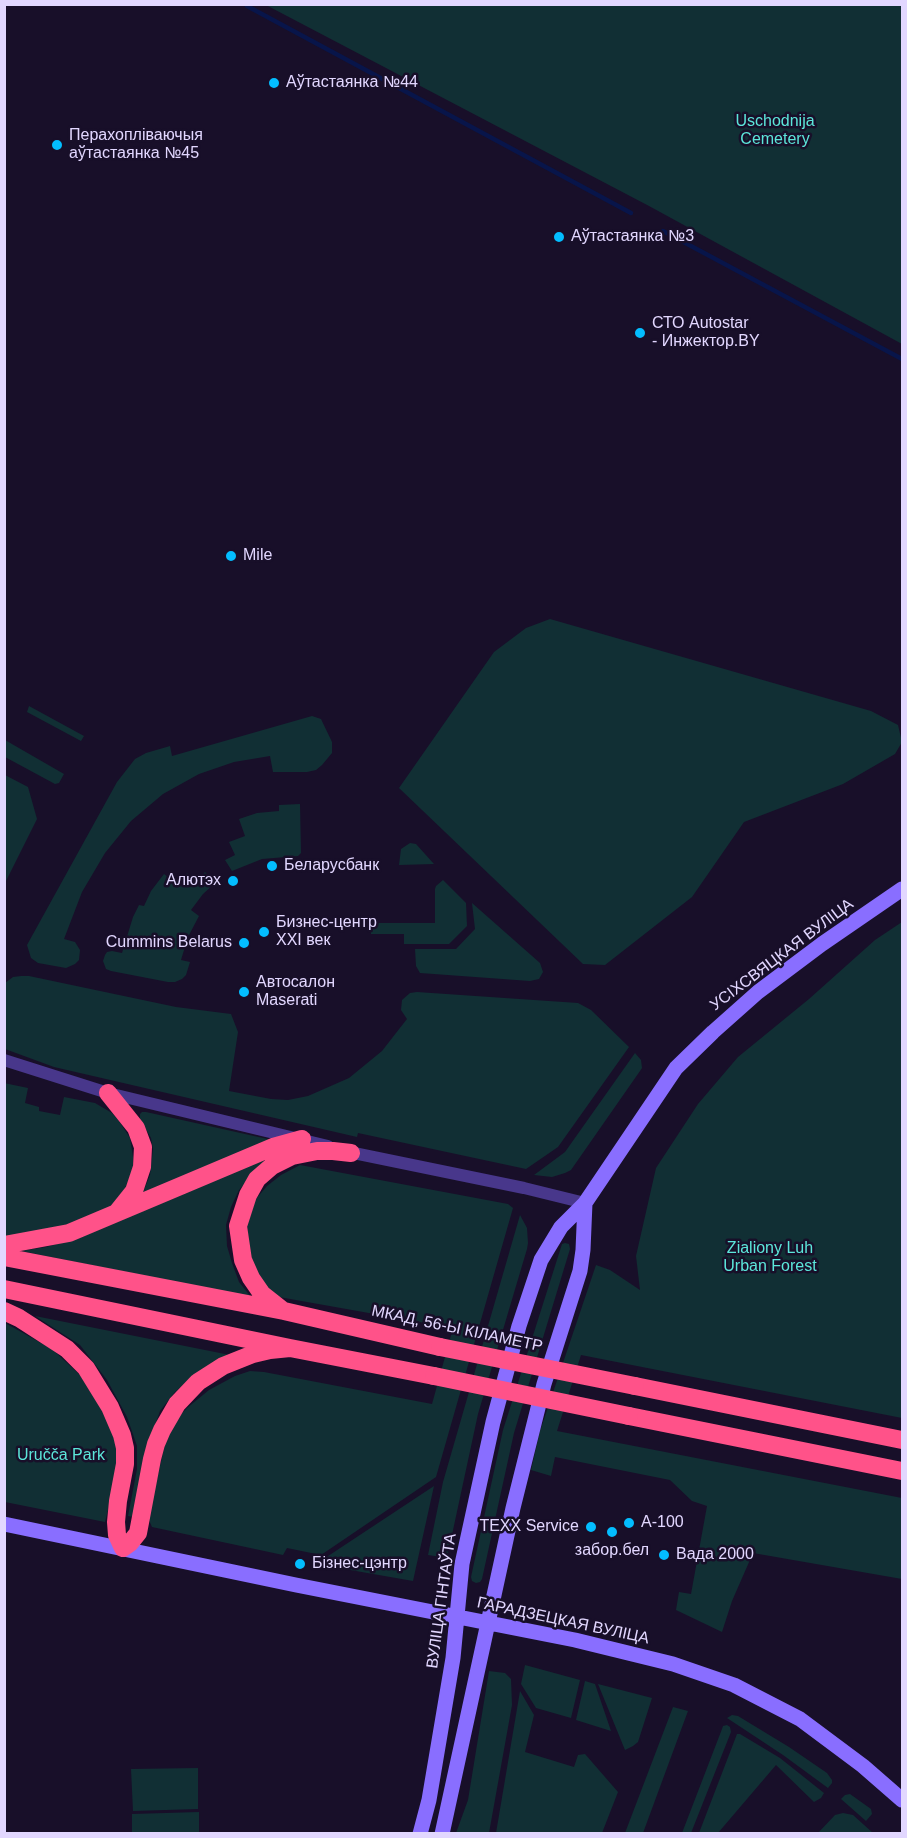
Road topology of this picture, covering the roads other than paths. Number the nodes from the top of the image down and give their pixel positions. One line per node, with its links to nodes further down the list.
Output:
1 (903, 889): 6 (main road, УСІХСВЯЦКАЯ ВУЛІЦА)
2 (4, 1060): 3 (street)
3 (108, 1093): 4 (street); 7 (highway)
4 (302, 1139): 5 (street); 7 (highway)
5 (351, 1153): 6 (street); 12 (highway)
6 (585, 1203): 14 (main road, УСІХСВЯЦКАЯ ВУЛІЦА); 20 (main road)
7 (118, 1212): 8 (highway)
8 (4, 1245)
9 (4, 1257): 12 (highway, МКАД, 56-Ы КІЛАМЕТР)
10 (4, 1289): 13 (highway)
11 (4, 1311): 18 (highway)
12 (284, 1311): 15 (highway, МКАД, 56-Ы КІЛАМЕТР, bridge)
13 (290, 1348): 16 (highway, bridge); 18 (highway)
14 (506, 1374): 19 (main road, ВУЛІЦА ГІНТАЎТА)
15 (903, 1440)
16 (903, 1471)
17 (4, 1524): 18 (main road, ГАРАДЗЕЦКАЯ ВУЛІЦА)
18 (123, 1548): 19 (main road, ГАРАДЗЕЦКАЯ ВУЛІЦА)
19 (457, 1616): 20 (main road, ГАРАДЗЕЦКАЯ ВУЛІЦА); 22 (main road, ВУЛІЦА ГІНТАЎТА)
20 (487, 1622): 21 (main road, ГАРАДЗЕЦКАЯ ВУЛІЦА); 23 (main road)
21 (903, 1800)
22 (420, 1833)
23 (442, 1833)

